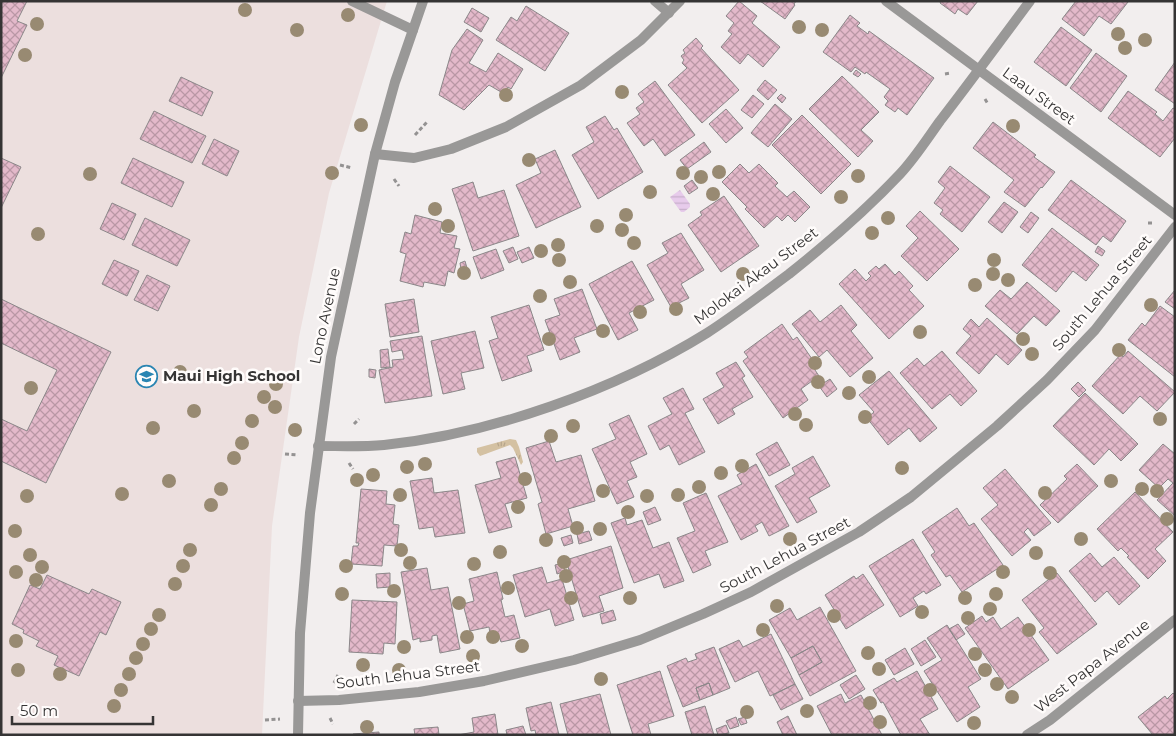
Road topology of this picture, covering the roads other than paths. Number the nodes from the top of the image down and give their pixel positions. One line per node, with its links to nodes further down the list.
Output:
1 (352, 1): 8 (street)
2 (423, 1): 8 (street, Lono Avenue)
3 (655, 1): 7 (street)
4 (680, 1): 7 (street)
5 (886, 1): 9 (street, Laau Street)
6 (1030, 1): 9 (street, Molokai Akau Street)
7 (669, 13): 10 (street)
8 (413, 30): 10 (street, Lono Avenue)
9 (979, 72): 11 (street, Laau Street); 13 (street, Molokai Akau Street)
10 (375, 154): 13 (street, Lono Avenue)
11 (1175, 215)
12 (1175, 227): 15 (street, South Lehua Street)
13 (318, 446): 15 (street, Lono Avenue)
14 (1175, 620): 17 (street, West Papa Avenue)
15 (298, 701): 16 (street, Lono Avenue)
16 (298, 735)
17 (1027, 735)

